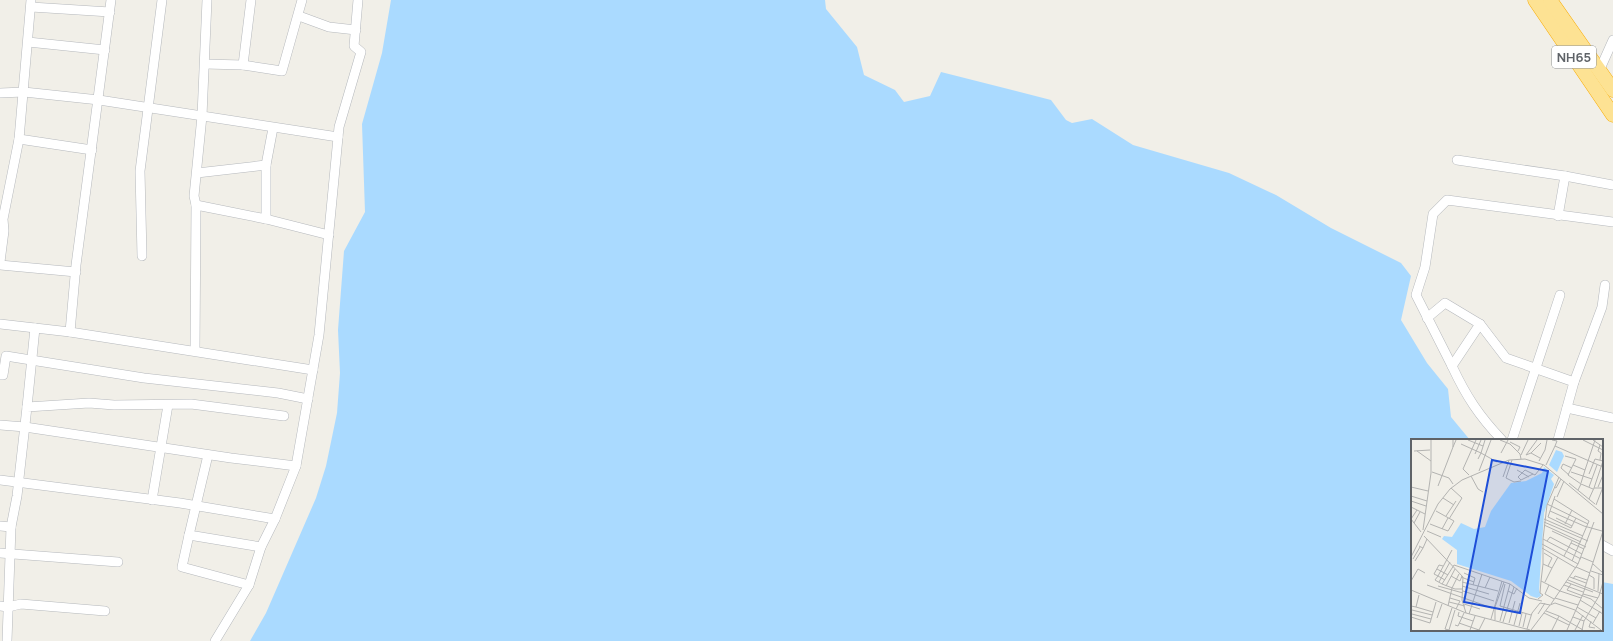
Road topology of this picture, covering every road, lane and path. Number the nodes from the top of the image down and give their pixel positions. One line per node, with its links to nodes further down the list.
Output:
1 (111, 0): 10 (street)
2 (162, 0): 23 (street)
3 (207, 0): 16 (street)
4 (251, 0): 17 (street)
5 (302, 0): 11 (street)
6 (358, 0): 12 (street)
7 (1535, 0): 24 (highway, NH65)
8 (1550, 0): 18 (highway, NH65)
9 (31, 3): 10 (street); 14 (street)
10 (110, 12): 15 (street)
11 (299, 16): 12 (street); 17 (street)
12 (356, 30): 27 (street)
13 (1613, 40): 18 (street)
14 (28, 42): 15 (street); 20 (street)
15 (105, 50): 22 (street)
16 (205, 64): 17 (street); 25 (street)
17 (243, 65)
18 (1600, 69): 19 (highway, NH65)
19 (1613, 90)
20 (24, 92): 21 (street); 22 (street); 28 (street)
21 (0, 94)
22 (98, 100): 23 (street); 29 (street)
23 (147, 107): 25 (street); 40 (street)
24 (1613, 115)
25 (202, 116): 26 (street); 32 (street)
26 (274, 128): 27 (street); 31 (street)
27 (338, 137): 39 (street)
28 (19, 139): 29 (street); 41 (street)
29 (92, 150): 42 (street)
30 (1456, 160): 33 (street)
31 (266, 165): 32 (street); 37 (street)
32 (197, 173): 35 (street)
33 (1565, 176): 34 (street); 36 (street)
34 (1613, 185)
35 (196, 205): 37 (street); 50 (street)
36 (1558, 216): 38 (street); 45 (street)
37 (266, 218): 39 (street)
38 (1613, 222)
39 (329, 235): 54 (street)
40 (142, 256)
41 (0, 264): 42 (street)
42 (76, 272): 49 (street)
43 (1605, 285): 56 (street)
44 (1560, 295): 53 (street)
45 (1428, 318): 47 (street); 52 (street)
46 (0, 324): 48 (street)
47 (1480, 324): 52 (street); 53 (street)
48 (35, 328): 49 (street); 51 (street)
49 (70, 332): 50 (street)
50 (195, 351): 54 (street)
51 (31, 361): 55 (street); 57 (street); 59 (street)
52 (1452, 366): 65 (street)
53 (1536, 369): 56 (street); 66 (street)
54 (313, 370): 57 (street)
55 (0, 375)
56 (1574, 382): 60 (street)
57 (308, 399): 70 (street)
58 (168, 405): 59 (street); 61 (street); 68 (street)
59 (27, 407): 64 (street)
60 (1567, 408): 62 (street); 67 (street)
61 (284, 416)
62 (1613, 418)
63 (0, 425): 64 (street)
64 (25, 427): 68 (street); 72 (street)
65 (1501, 439)
66 (1512, 439)
67 (1558, 439)
68 (160, 448): 69 (street); 73 (street)
69 (208, 455): 70 (street); 74 (street)
70 (296, 466): 75 (street)
71 (0, 480): 72 (street)
72 (18, 482): 73 (street); 77 (street)
73 (152, 500): 74 (street)
74 (195, 506): 75 (street); 78 (street)
75 (275, 520): 80 (street)
76 (0, 526): 77 (street)
77 (11, 527): 83 (street)
78 (188, 535): 80 (street); 85 (street)
79 (1603, 546): 81 (street)
80 (261, 547): 85 (street)
81 (1613, 551)
82 (0, 553): 83 (street)
83 (10, 554): 84 (street); 86 (street)
84 (118, 562)
85 (249, 585): 89 (street)
86 (4, 607): 87 (street); 88 (street)
87 (105, 611)
88 (7, 641)
89 (215, 641)

